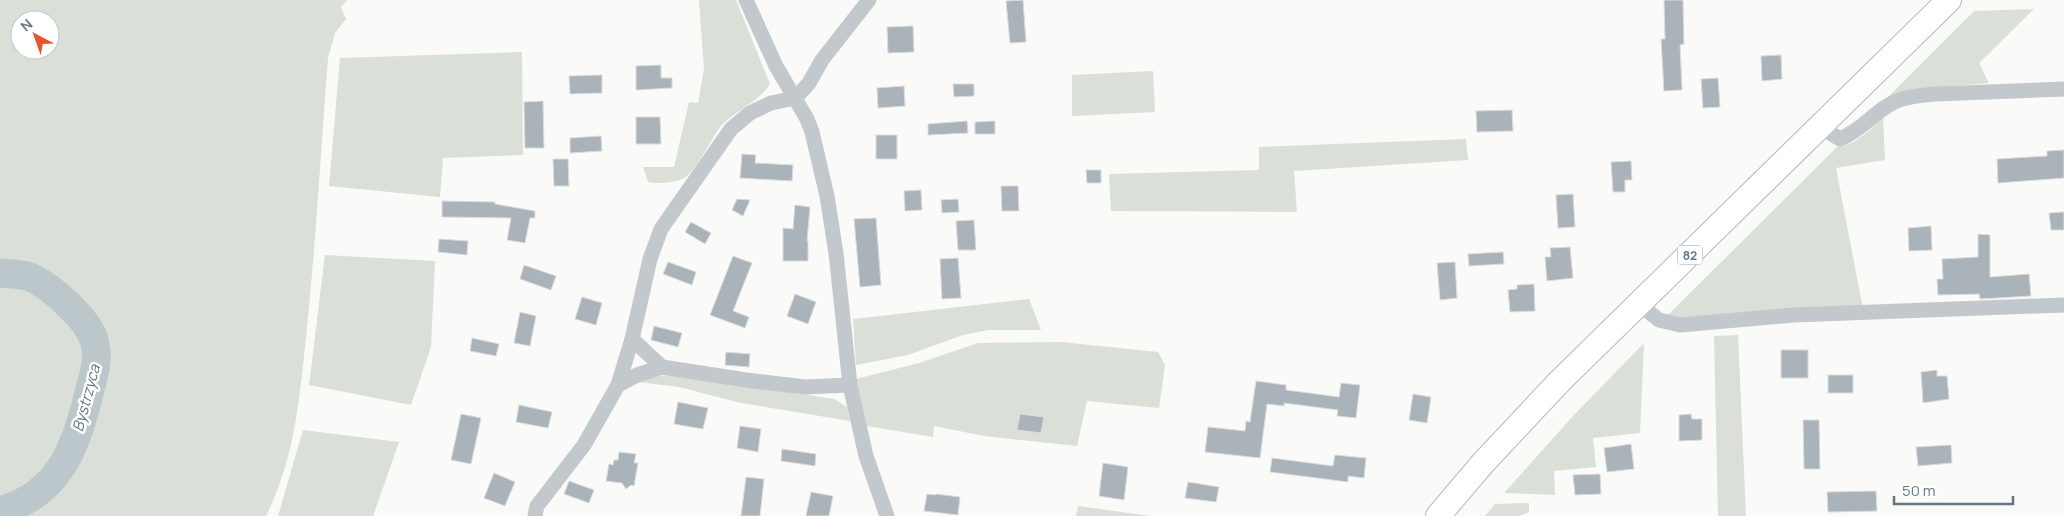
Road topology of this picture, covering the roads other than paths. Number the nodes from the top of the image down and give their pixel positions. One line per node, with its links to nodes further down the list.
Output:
1 (746, 0): 5 (street)
2 (869, 0): 5 (street)
3 (1949, 0): 6 (main road, 82)
4 (2064, 89): 6 (street)
5 (794, 98): 9 (street); 12 (street)
6 (1820, 127): 7 (main road, 82)
7 (1639, 304): 8 (street); 15 (main road, 82)
8 (2064, 305)
9 (632, 339): 10 (street); 11 (street)
10 (662, 367): 11 (street); 12 (street)
11 (618, 385): 13 (street)
12 (850, 385): 14 (street)
13 (534, 516)
14 (887, 516)
15 (1438, 516)

